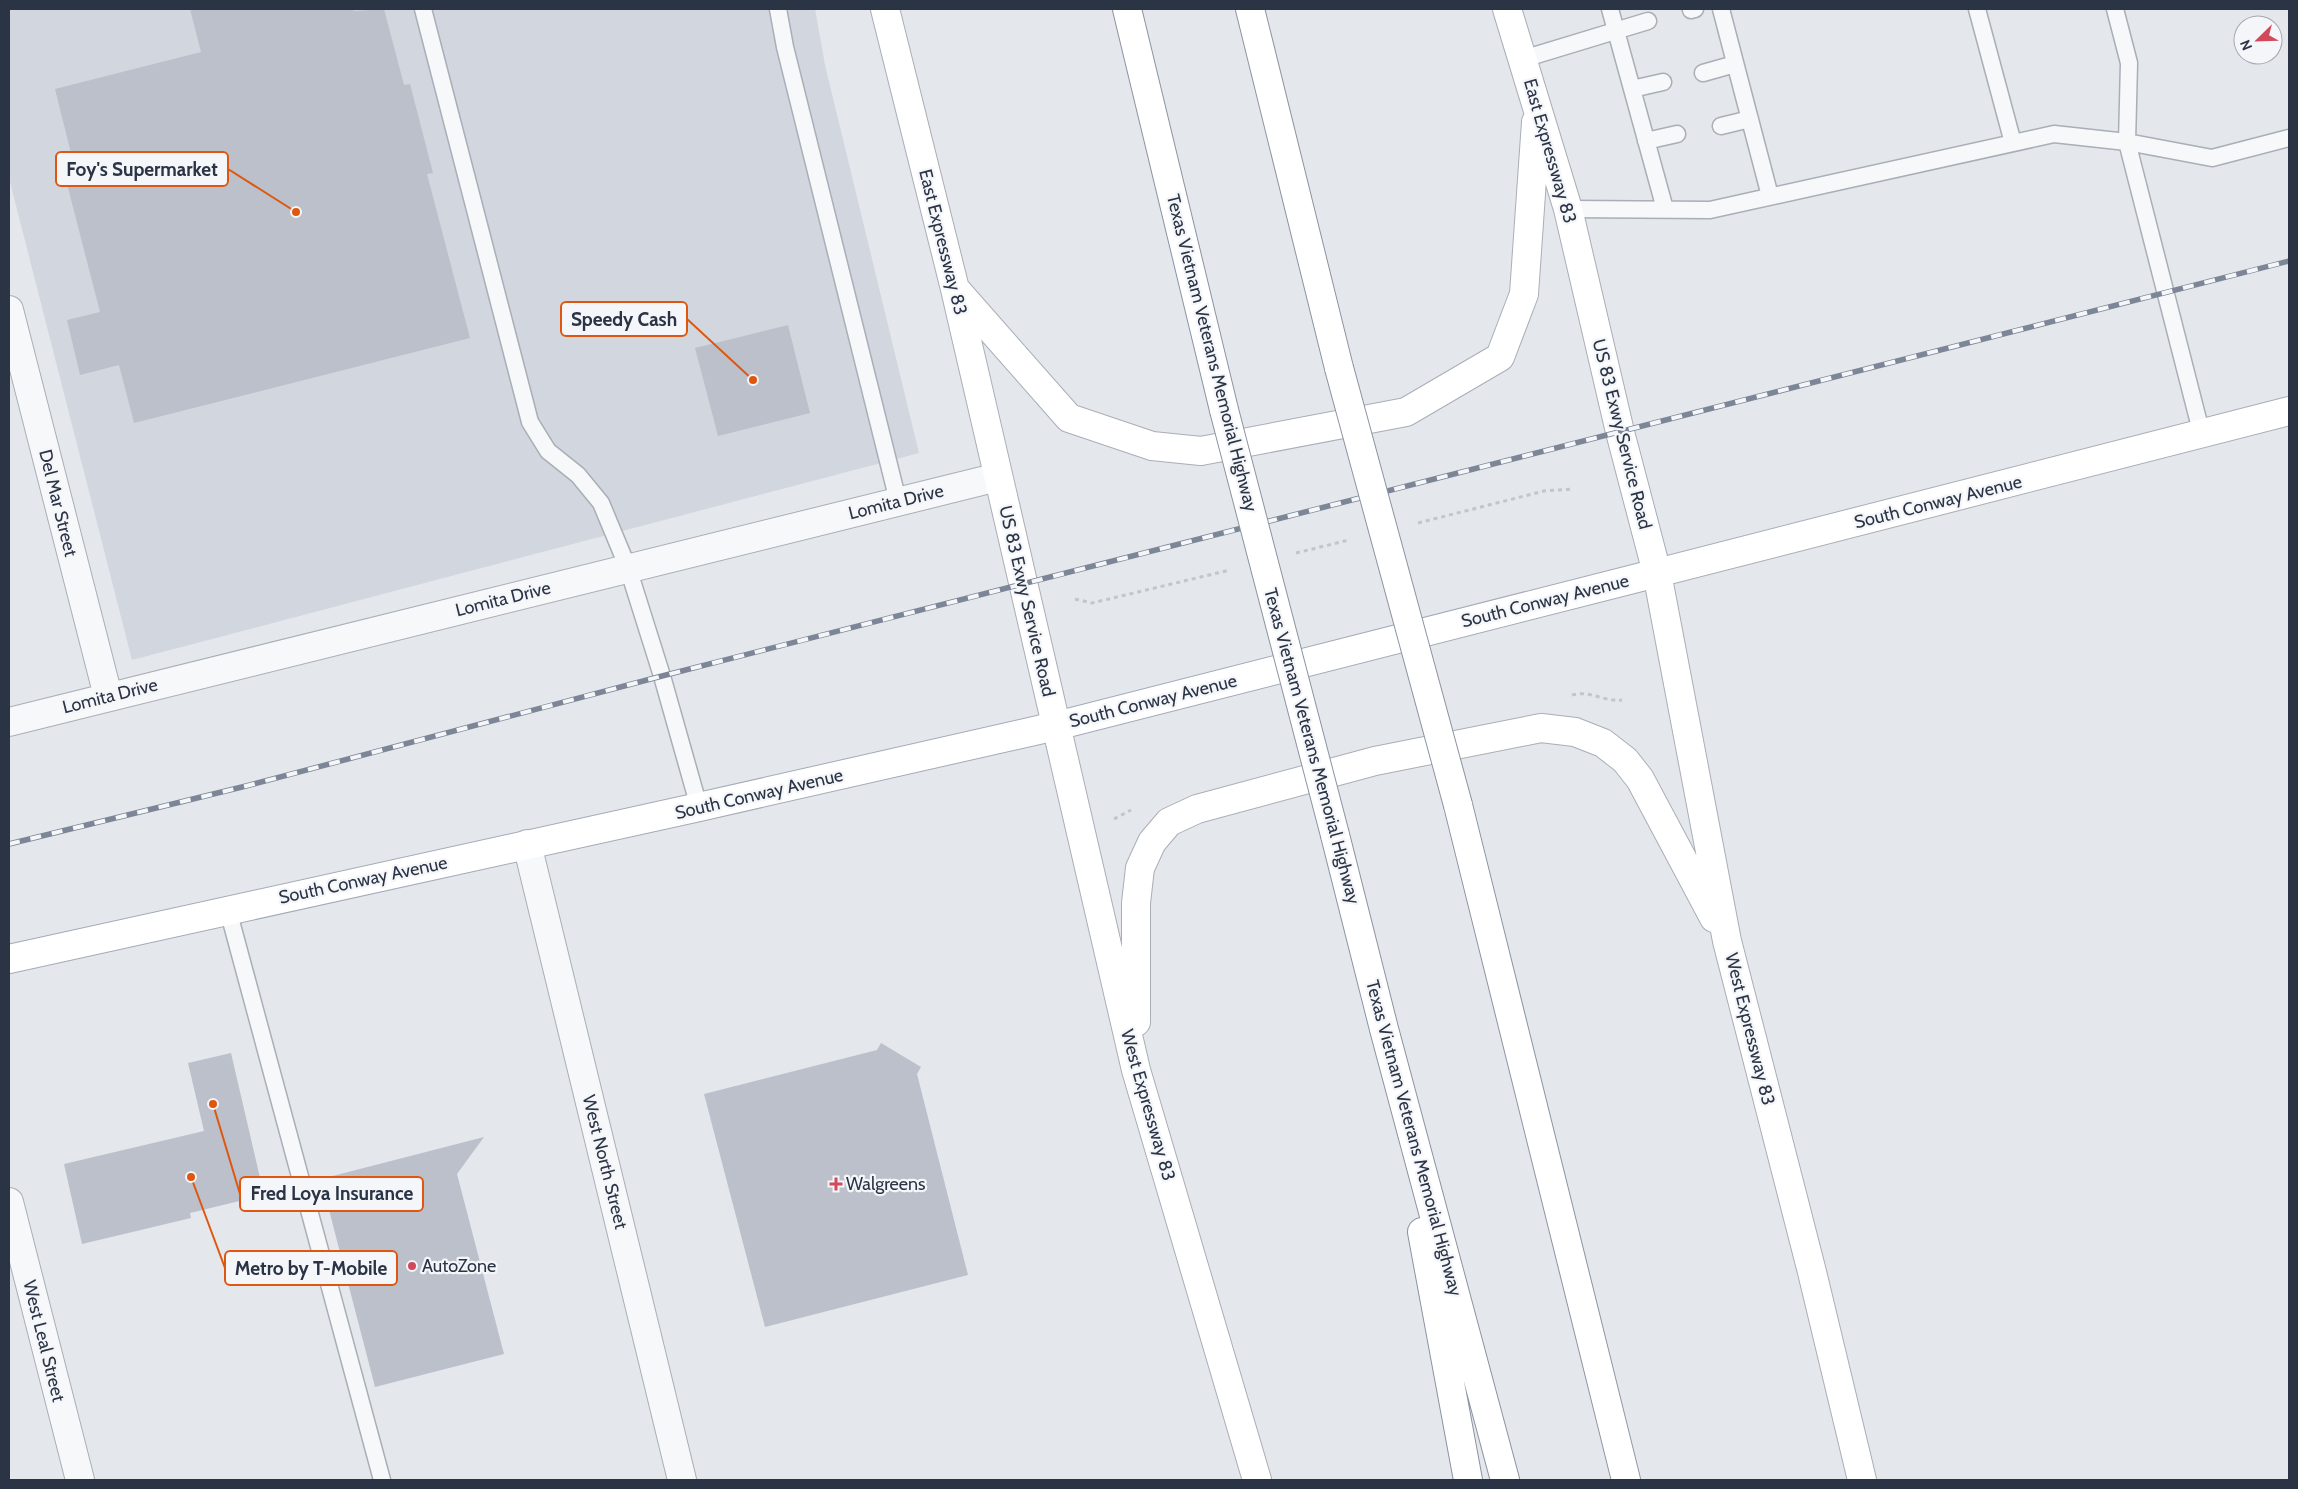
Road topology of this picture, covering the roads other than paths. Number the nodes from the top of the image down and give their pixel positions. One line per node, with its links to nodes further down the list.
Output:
1 (423, 9): 38 (lane)
2 (778, 9): 37 (lane)
3 (885, 9): 31 (main road, East Expressway 83)
4 (1120, 9): 21 (main road)
5 (1127, 9): 21 (main road, Texas Vietnam Veterans Memorial Highway)
6 (1250, 9): 57 (main road, bridge)
7 (1507, 9): 14 (main road, East Expressway 83)
8 (1610, 9): 13 (lane)
9 (1721, 9): 15 (lane)
10 (1977, 9): 27 (lane)
11 (2115, 9): 26 (lane)
12 (1648, 21): 13 (lane)
13 (1616, 31): 14 (lane); 18 (lane)
14 (1523, 59): 19 (main road, East Expressway 83)
15 (1735, 64): 16 (lane); 20 (lane)
16 (1703, 73)
17 (1663, 82): 18 (lane)
18 (1632, 89): 25 (lane)
19 (1537, 104): 29 (main road, East Expressway 83); 31 (main road)
20 (1750, 119): 22 (lane); 28 (lane)
21 (1157, 125): 48 (main road, Texas Vietnam Veterans Memorial Highway, bridge)
22 (1721, 126)
23 (1677, 134): 25 (lane)
24 (2289, 138): 26 (lane)
25 (1646, 140): 30 (lane)
26 (2127, 142): 27 (lane); 35 (lane)
27 (2013, 143): 28 (lane)
28 (1770, 196): 30 (lane)
29 (1568, 209): 30 (lane); 32 (main road, East Expressway 83)
30 (1665, 209)
31 (955, 289): 36 (main road, East Expressway 83)
32 (1588, 295): 39 (main road, US 83 Exwy Service Road)
33 (9, 310): 40 (street, Del Mar Street)
34 (2289, 411): 35 (main road, South Conway Avenue)
35 (2202, 435): 39 (main road, South Conway Avenue)
36 (998, 477): 37 (street, Lomita Drive); 42 (main road, US 83 Exwy Service Road)
37 (898, 501): 38 (street, Lomita Drive)
38 (628, 568): 40 (street, Lomita Drive); 43 (lane)
39 (1657, 573): 42 (main road, South Conway Avenue); 46 (main road, West Expressway 83)
40 (108, 696): 41 (street, Lomita Drive)
41 (9, 722)
42 (1056, 726): 43 (main road, South Conway Avenue); 49 (main road, West Expressway 83)
43 (699, 807): 44 (main road, South Conway Avenue)
44 (527, 844): 45 (main road, South Conway Avenue); 53 (street, West North Street)
45 (228, 910): 47 (main road, South Conway Avenue); 52 (lane)
46 (1727, 941): 49 (main road); 58 (main road, West Expressway 83)
47 (9, 959)
48 (1384, 1029): 55 (main road); 56 (main road, Texas Vietnam Veterans Memorial Highway)
49 (1136, 1070): 54 (main road, West Expressway 83)
50 (9, 1202): 51 (street, West Leal Street)
51 (80, 1480)
52 (382, 1480)
53 (682, 1480)
54 (1257, 1480)
55 (1468, 1480)
56 (1505, 1480)
57 (1626, 1480)
58 (1862, 1480)

